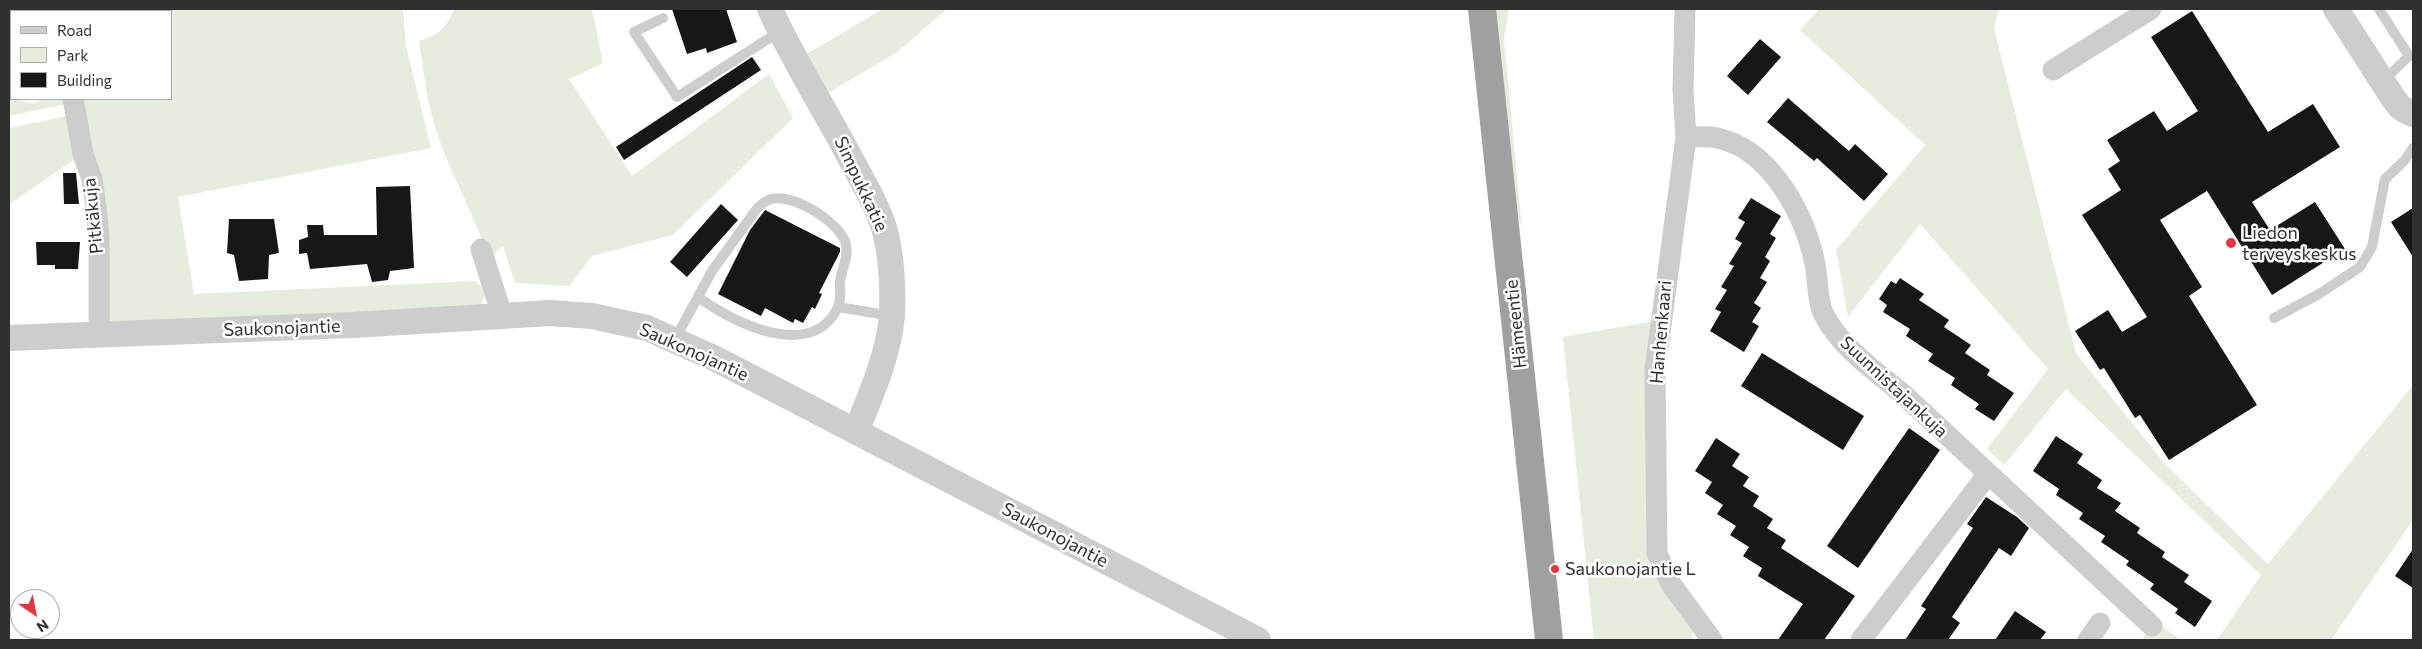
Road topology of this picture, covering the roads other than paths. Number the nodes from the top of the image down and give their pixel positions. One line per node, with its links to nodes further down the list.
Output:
1 (1482, 9): 28 (highway, Hämeentie)
2 (1685, 9): 12 (street, Hanhenkaari)
3 (2151, 9): 8 (street)
4 (2336, 9): 9 (street)
5 (2379, 9): 9 (lane)
6 (663, 18): 7 (lane)
7 (775, 20): 18 (street, Simpukkatie)
8 (2053, 70)
9 (2382, 82): 11 (street)
10 (73, 100): 20 (street, Pitkäkuja)
11 (2413, 114)
12 (1686, 137): 24 (street, Suunnistajankuja); 29 (street, Hanhenkaari)
13 (2413, 148): 19 (lane)
14 (481, 249): 17 (street)
15 (698, 297): 16 (lane); 16 (lane); 22 (lane)
16 (838, 307): 18 (lane)
17 (502, 315): 20 (street, Saukonojantie); 22 (street, Saukonojantie)
18 (892, 316): 23 (street, Simpukkatie)
19 (2274, 318)
20 (99, 336): 21 (street, Saukonojantie)
21 (9, 338)
22 (675, 340): 23 (street, Saukonojantie)
23 (856, 431): 27 (street, Saukonojantie)
24 (1988, 474): 26 (street, Suunnistajankuja); 30 (street)
25 (2100, 623): 31 (street)
26 (2152, 626)
27 (1258, 640)
28 (1549, 640)
29 (1712, 640)
30 (1860, 640)
31 (2088, 640)

